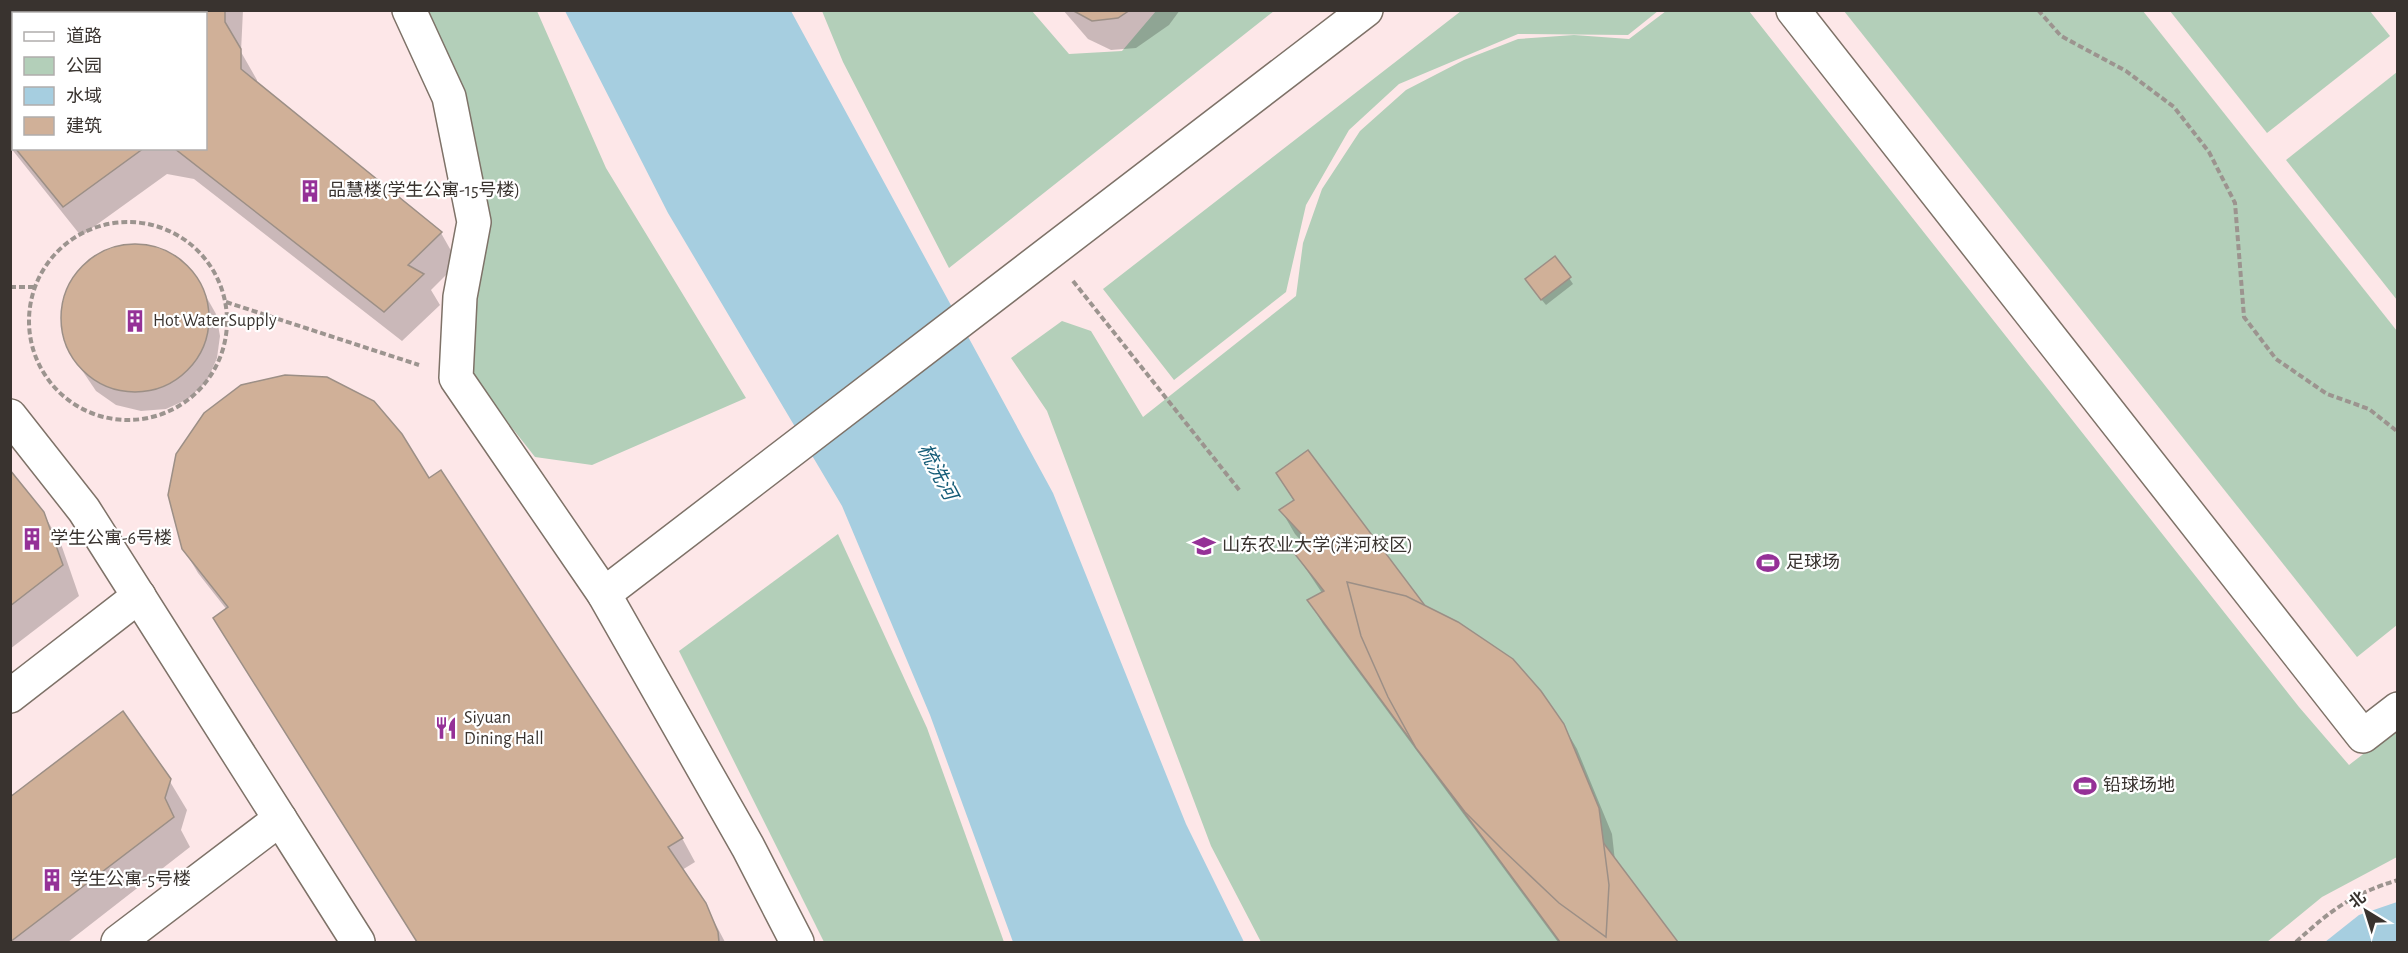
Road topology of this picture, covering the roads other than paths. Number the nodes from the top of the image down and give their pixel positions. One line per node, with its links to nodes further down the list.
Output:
1 (409, 10): 5 (street)
2 (1366, 10): 5 (street)
3 (1793, 10): 8 (street)
4 (10, 416): 6 (street)
5 (604, 594): 12 (street)
6 (139, 596): 7 (street); 9 (street)
7 (10, 696)
8 (2397, 709)
9 (280, 819): 10 (street); 11 (street)
10 (118, 942)
11 (358, 942)
12 (798, 942)

